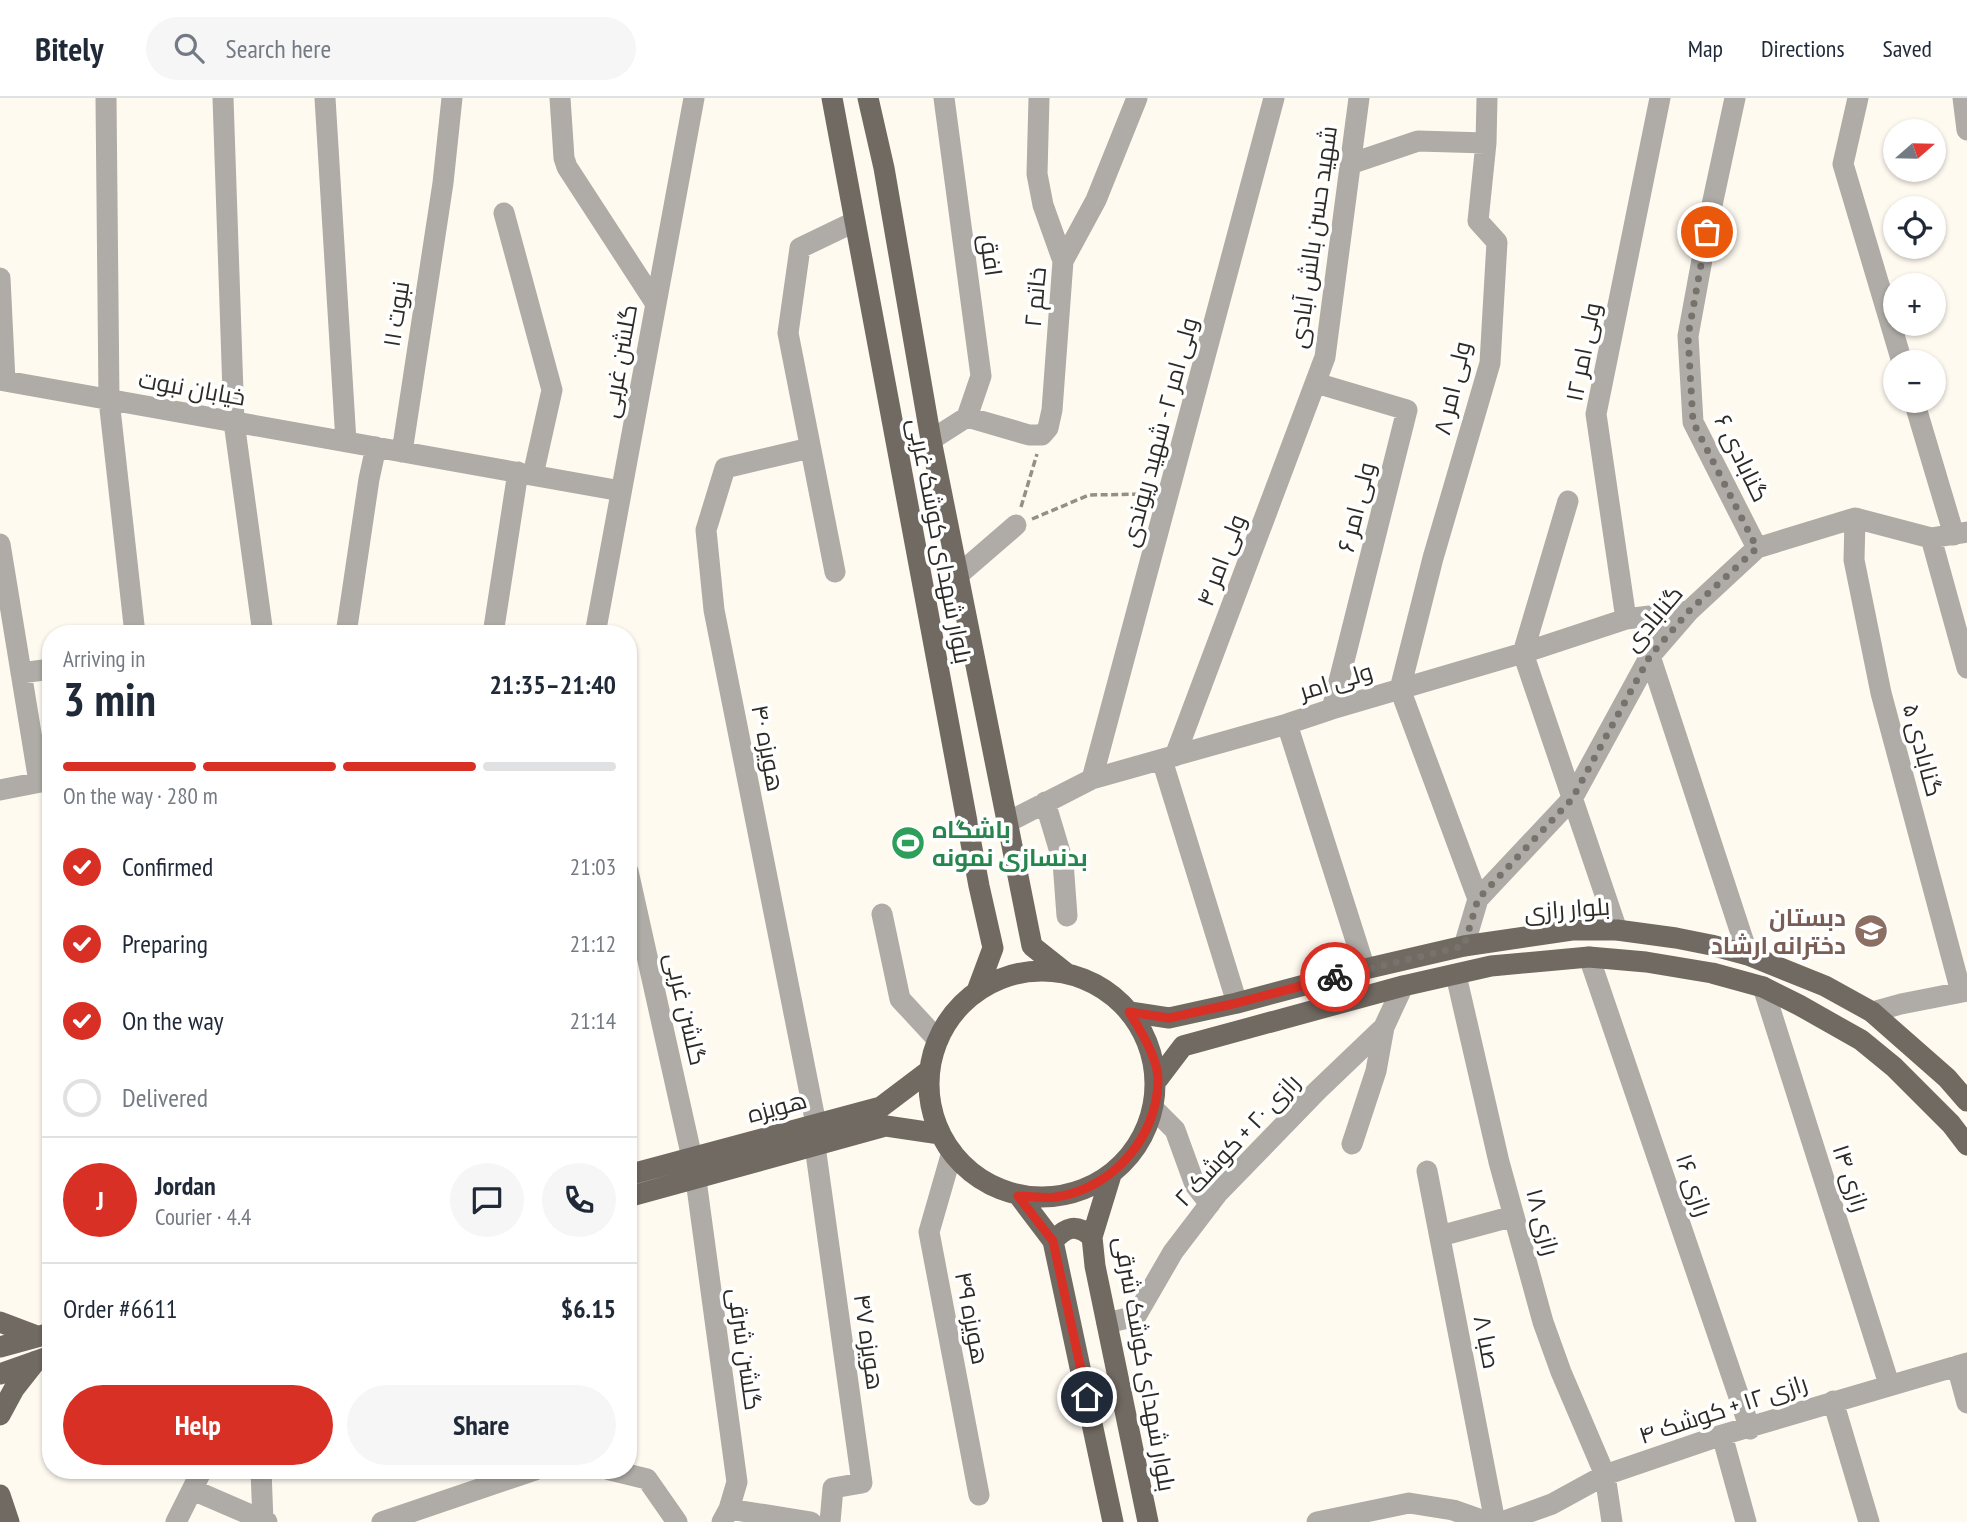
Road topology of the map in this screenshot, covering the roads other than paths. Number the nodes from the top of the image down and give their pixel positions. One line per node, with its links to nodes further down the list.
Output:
1 (106, 98): 32 (street)
2 (223, 98): 35 (street)
3 (325, 98): 37 (street)
4 (452, 98): 40 (street, نبوت ۱۱)
5 (561, 98): 28 (street)
6 (694, 98): 28 (street, گلشن غربی)
7 (832, 98): 23 (main road, بلوار شهدای کوشک غربی)
8 (868, 98): 22 (main road, بلوار شهدای کوشک غربی)
9 (944, 98): 34 (street, افق)
10 (1039, 98): 26 (street)
11 (1137, 98): 26 (street, خاتم ۲)
12 (1274, 98): 69 (street, ولی امر ۲ - شهید ریوندی)
13 (1359, 98): 21 (street, شهید حسن بالش آبادی)
14 (1487, 98): 20 (street, ولی امر ۸)
15 (1660, 98): 53 (street, ولی امر ۱۲)
16 (1735, 98): 49 (street, گنابادی ۶)
17 (1858, 98): 29 (street)
18 (1960, 99): 19 (street)
19 (1967, 130)
20 (1486, 143): 21 (street); 64 (street, ولی امر ۸)
21 (1350, 164): 31 (street, شهید حسن بالش آبادی)
22 (884, 168): 23 (main road); 36 (main road, بلوار شهدای کوشک غربی)
23 (846, 178): 25 (main road, بلوار شهدای کوشک غربی)
24 (504, 213): 41 (street)
25 (854, 222): 39 (street); 88 (main road, بلوار شهدای کوشک غربی)
26 (1063, 261): 34 (street, خاتم ۲)
27 (0, 278): 30 (street)
28 (656, 304): 42 (street, گلشن غربی)
29 (1898, 350)
30 (2, 381): 32 (street, خیابان نبوت)
31 (1316, 383): 65 (street, ولی امر ۶); 67 (street, ولی امر ۴)
32 (109, 400): 35 (street, خیابان نبوت); 54 (street)
33 (1918, 413): 46 (street)
34 (967, 416): 36 (street)
35 (234, 422): 37 (street, خیابان نبوت); 55 (street)
36 (931, 440): 51 (main road, بلوار شهدای کوشک غربی)
37 (346, 442): 38 (street, خیابان نبوت)
38 (376, 447): 40 (street, خیابان نبوت); 56 (street)
39 (810, 448): 50 (street); 99 (street, هویزه ۴۰)
40 (402, 452): 41 (street, خیابان نبوت)
41 (525, 473): 42 (street, خیابان نبوت); 57 (street)
42 (621, 491): 58 (street, گلشن غربی)
43 (1568, 501): 59 (street)
44 (1855, 517): 47 (street); 49 (street, گنابادی); 89 (street, گنابادی ۵)
45 (1016, 525): 51 (street)
46 (1961, 533): 47 (street)
47 (1931, 538): 61 (street)
48 (0, 544): 63 (street)
49 (1757, 548): 52 (street, گنابادی)
50 (835, 572)
51 (957, 576): 74 (main road, بلوار شهدای کوشک غربی)
52 (1689, 611): 53 (street, ولی امر); 60 (street, گنابادی)
53 (1626, 619): 59 (street, ولی امر)
54 (134, 625)
55 (262, 625)
56 (347, 625)
57 (496, 625)
58 (597, 625)
59 (1523, 653): 64 (street, ولی امر); 72 (street)
60 (1650, 656): 72 (street, گنابادی); 81 (street)
61 (1967, 668)
62 (42, 670): 63 (street)
63 (21, 673): 68 (street)
64 (1400, 689): 65 (street, ولی امر); 75 (street)
65 (1332, 709): 66 (street, ولی امر)
66 (1287, 724): 67 (street, ولی امر); 83 (street)
67 (1169, 758): 69 (street, ولی امر); 90 (street)
68 (42, 768)
69 (1092, 779): 73 (street, ولی امر)
70 (42, 782): 71 (street)
71 (0, 790)
72 (1572, 799): 75 (street, گنابادی); 79 (street)
73 (1045, 802): 74 (street, ولی امر); 78 (street)
74 (1006, 823): 84 (main road, بلوار شهدای کوشک غربی)
75 (1478, 899): 80 (street, گنابادی)
76 (637, 911): 104 (street, گلشن غربی)
77 (882, 914): 94 (street)
78 (1067, 916)
79 (1617, 930): 80 (main road, بلوار رازی); 81 (main road, بلوار رازی)
80 (1464, 946): 83 (main road, بلوار رازی)
81 (1748, 955): 92 (main road, بلوار رازی)
82 (1589, 957): 85 (main road, بلوار رازی); 87 (main road, بلوار رازی); 129 (street, رازی ۱۶)
83 (1365, 968): 90 (main road, بلوار رازی)
84 (1066, 973): 88 (main road); 91 (main road)
85 (1456, 975): 86 (main road, بلوار رازی); 112 (street, رازی ۱۸)
86 (1404, 986): 93 (street, رازی ۲۰ + کوشک ۲); 96 (main road, بلوار رازی)
87 (1763, 988): 102 (main road, بلوار رازی); 125 (street, رازی ۱۴)
88 (977, 991): 94 (main road)
89 (1964, 992): 92 (street)
90 (1237, 1003): 91 (main road, بلوار رازی)
91 (1129, 1012): 96 (main road)
92 (1872, 1013): 97 (main road, بلوار رازی)
93 (1384, 1027): 101 (street); 111 (street, رازی ۲۰ + کوشک ۲)
94 (938, 1040): 95 (main road)
95 (930, 1070): 99 (main road, هویزه); 100 (main road)
96 (1158, 1079): 98 (main road)
97 (1967, 1101)
98 (1153, 1108): 107 (main road); 111 (street)
99 (816, 1124): 104 (main road, هویزه)
100 (946, 1143): 103 (main road, هویزه); 110 (main road); 138 (street, هویزه ۴۹)
101 (1352, 1144)
102 (1967, 1145)
103 (815, 1146): 108 (main road, هویزه); 146 (street, هویزه ۴۷)
104 (692, 1158): 106 (main road, هویزه)
105 (1427, 1171): 113 (street, صبا ۸)
106 (637, 1173)
107 (1111, 1175): 110 (main road); 114 (main road, بلوار شهدای کوشک شرقی)
108 (696, 1180): 109 (main road, هویزه); 139 (street, گلشن شرقی)
109 (637, 1195)
110 (1018, 1196): 115 (main road)
111 (1210, 1204): 117 (street, رازی ۲۰ + کوشک ۲)
112 (1514, 1216): 113 (street); 131 (street, رازی ۱۸)
113 (1440, 1236): 151 (street, صبا ۸)
114 (1092, 1237): 115 (main road); 117 (main road, بلوار شهدای کوشک شرقی)
115 (1053, 1241): 147 (main road)
116 (0, 1322): 118 (main road)
117 (1107, 1323): 148 (main road, بلوار شهدای کوشک شرقی)
118 (42, 1334)
119 (42, 1336): 120 (main road)
120 (0, 1347)
121 (42, 1358): 124 (main road)
122 (42, 1359): 128 (main road)
123 (1962, 1364): 125 (street, رازی ۱۲ + کوشک ۴); 127 (street)
124 (0, 1374)
125 (1889, 1384): 126 (street, رازی ۱۲ + کوشک ۴)
126 (1833, 1401): 129 (street, رازی ۱۲ + کوشک ۴); 155 (street)
127 (1967, 1403)
128 (0, 1415)
129 (1750, 1429): 130 (street, رازی ۱۲ + کوشک ۴)
130 (1722, 1436): 131 (street, رازی ۱۲ + کوشک ۴); 154 (street)
131 (1605, 1475): 152 (street, رازی ۱۲ + کوشک ۴); 153 (street, رازی ۱۸)
132 (637, 1477): 144 (street)
133 (198, 1479): 136 (street)
134 (262, 1479): 142 (street)
135 (509, 1479): 143 (street)
136 (193, 1490): 141 (street); 142 (street)
137 (0, 1495): 140 (main road)
138 (979, 1496)
139 (725, 1516): 145 (street)
140 (9, 1522)
141 (176, 1522)
142 (265, 1522)
143 (382, 1522)
144 (677, 1522)
145 (811, 1522)
146 (830, 1522)
147 (1113, 1522)
148 (1148, 1522)
149 (1317, 1522): 150 (street)
150 (1487, 1522)
151 (1494, 1522)
152 (1502, 1522)
153 (1612, 1522)
154 (1746, 1522)
155 (1869, 1522)

